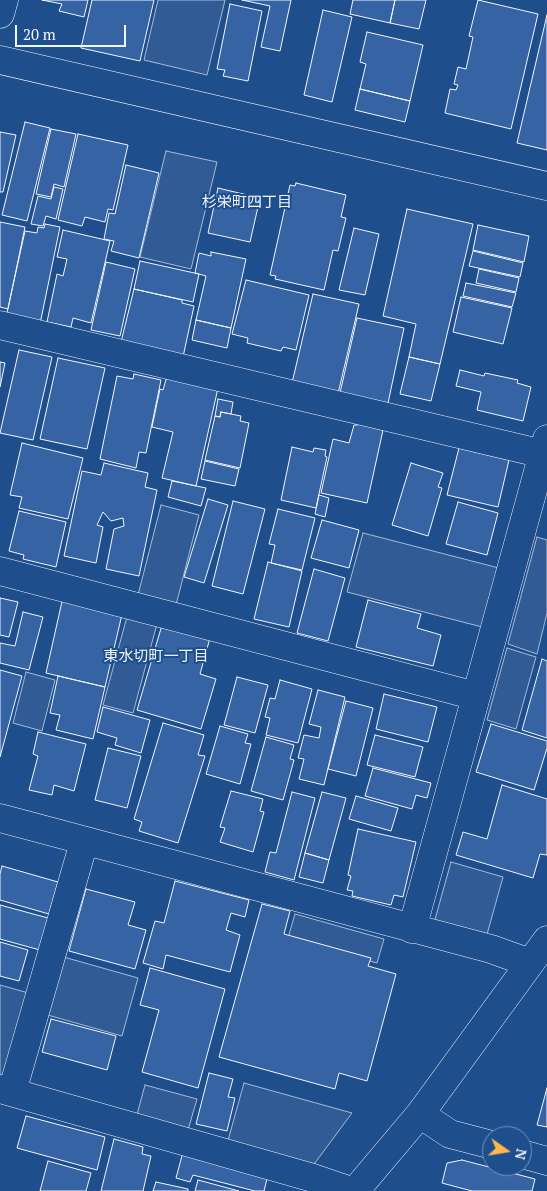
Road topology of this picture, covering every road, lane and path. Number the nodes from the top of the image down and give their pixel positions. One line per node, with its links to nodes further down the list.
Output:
1 (4, 0): 2 (street)
2 (0, 14)
3 (0, 60): 4 (street)
4 (547, 186)
5 (0, 325): 6 (street)
6 (545, 449): 8 (street)
7 (0, 570): 8 (street)
8 (476, 696): 11 (street)
9 (0, 818): 10 (street)
10 (84, 842): 11 (street); 14 (street)
11 (412, 929): 13 (street)
12 (547, 940): 13 (street)
13 (530, 963): 15 (street)
14 (6, 1090): 19 (street)
15 (420, 1114): 16 (street); 20 (street)
16 (482, 1142)
17 (532, 1157): 18 (street)
18 (547, 1161)
19 (350, 1191)
20 (355, 1191)

